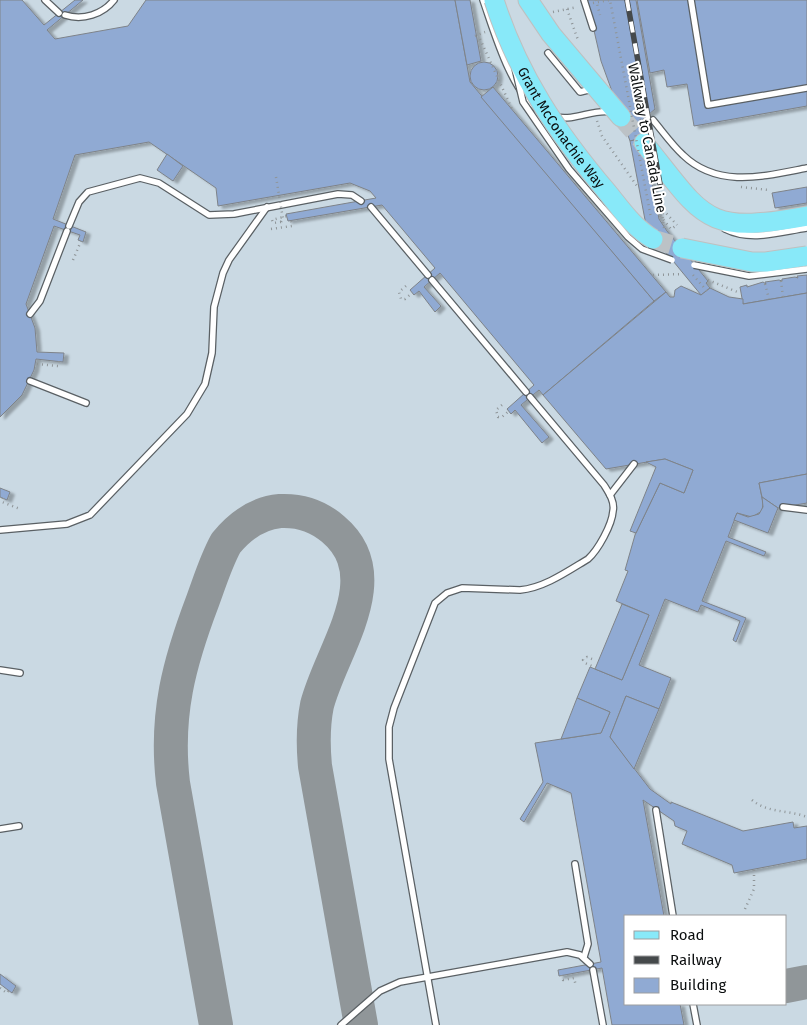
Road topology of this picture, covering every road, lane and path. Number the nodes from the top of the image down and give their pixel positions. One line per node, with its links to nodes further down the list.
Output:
1 (45, 0): 2 (lane)
2 (114, 0)
3 (483, 0): 20 (lane)
4 (494, 0): 13 (main road, Grant McConachie Way, bridge)
5 (528, 0): 17 (main road)
6 (610, 0): 9 (path, bridge); 36 (path, Walkway to Canada Line, bridge)
7 (691, 0): 18 (lane)
8 (584, 2): 10 (path); 12 (lane)
9 (593, 3)
10 (567, 9): 11 (path); 15 (path)
11 (546, 14)
12 (593, 28)
13 (505, 33): 36 (main road, Grant McConachie Way, bridge); 39 (lane, bridge)
14 (480, 39): 19 (path)
15 (580, 44)
16 (548, 53): 17 (lane)
17 (596, 88): 20 (main road)
18 (807, 88)
19 (512, 109)
20 (621, 117)
21 (653, 120): 24 (lane)
22 (597, 122): 26 (path)
23 (644, 143): 30 (main road)
24 (807, 168)
25 (276, 177): 32 (path, bridge)
26 (638, 186)
27 (361, 201): 28 (lane)
28 (267, 207): 56 (lane); 69 (lane)
29 (370, 207): 64 (lane)
30 (701, 211): 33 (main road); 35 (lane)
31 (657, 212): 36 (path, bridge)
32 (287, 216)
33 (807, 216)
34 (291, 221): 37 (path)
35 (807, 228)
36 (657, 229)
37 (271, 230)
38 (81, 241): 41 (path)
39 (677, 254): 40 (main road, bridge)
40 (807, 256)
41 (73, 260)
42 (694, 265): 44 (lane, bridge)
43 (688, 269): 51 (path, bridge)
44 (807, 269)
45 (683, 274): 46 (path)
46 (653, 275)
47 (708, 280): 53 (path)
48 (781, 282): 54 (path)
49 (765, 284): 55 (path)
50 (406, 286): 52 (path)
51 (707, 291)
52 (412, 293)
53 (740, 293)
54 (783, 297)
55 (769, 299)
56 (30, 314)
57 (59, 361): 58 (path)
58 (37, 364)
59 (30, 381): 60 (lane)
60 (86, 403)
61 (502, 405): 62 (path)
62 (509, 411)
63 (634, 464): 64 (lane)
64 (610, 495): 85 (lane)
65 (3, 498): 67 (path)
66 (783, 507): 68 (lane)
67 (20, 509)
68 (807, 510)
69 (0, 530)
70 (592, 659): 71 (path)
71 (596, 668)
72 (0, 670): 73 (lane)
73 (20, 673)
74 (752, 800): 76 (path)
75 (656, 810): 82 (lane)
76 (807, 817)
77 (19, 826): 78 (lane)
78 (0, 829)
79 (575, 864): 83 (lane)
80 (754, 869): 81 (path)
81 (745, 909)
82 (673, 915)
83 (584, 957): 85 (lane); 92 (lane)
84 (562, 975): 86 (path)
85 (428, 978): 90 (lane); 91 (lane)
86 (576, 986)
87 (0, 988): 88 (path)
88 (8, 990)
89 (693, 1005): 93 (lane)
90 (341, 1025)
91 (436, 1025)
92 (603, 1025)
93 (697, 1025)

